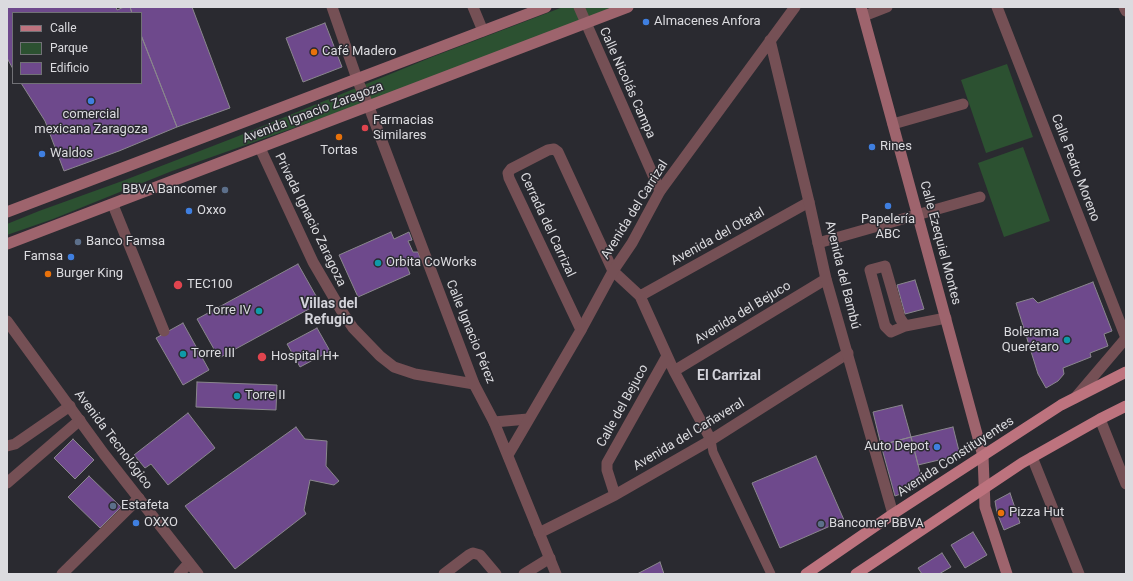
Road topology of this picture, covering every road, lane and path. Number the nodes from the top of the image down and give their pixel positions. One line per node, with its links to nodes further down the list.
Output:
1 (332, 7): 15 (street, Calle Ignacio Pérez)
2 (473, 7): 13 (street)
3 (546, 7): 13 (main road, Avenida Ignacio Zaragoza)
4 (579, 7): 12 (street, Calle Nicolás Campa)
5 (628, 7): 12 (main road, Avenida Ignacio Zaragoza)
6 (794, 7): 14 (street, Avenida del Carrizal)
7 (887, 7): 10 (street)
8 (997, 7): 36 (street, Calle Pedro Moreno)
9 (1124, 7): 11 (street)
10 (862, 11): 18 (main road, Calle Ezequiel Montes)
11 (1126, 11)
12 (586, 24): 17 (main road, Avenida Ignacio Zaragoza); 20 (street, Calle Nicolás Campa)
13 (483, 31): 15 (main road, Avenida Ignacio Zaragoza)
14 (770, 40): 20 (street, Avenida del Carrizal); 22 (street, Avenida del Bambú)
15 (356, 79): 17 (street, Calle Ignacio Pérez); 24 (main road, Avenida Ignacio Zaragoza)
16 (963, 104): 18 (street)
17 (369, 107): 19 (main road, Avenida Ignacio Zaragoza); 41 (street, Calle Ignacio Pérez)
18 (893, 124): 25 (main road, Calle Ezequiel Montes)
19 (260, 148): 23 (main road, Avenida Ignacio Zaragoza); 41 (street, Privada Ignacio Zaragoza)
20 (660, 191): 28 (street, Avenida del Carrizal)
21 (980, 197): 25 (street)
22 (809, 202): 26 (street, Avenida del Bambú); 30 (street, Avenida del Otatal)
23 (113, 205): 27 (main road, Avenida Ignacio Zaragoza); 35 (street)
24 (10, 209)
25 (917, 214): 26 (street); 31 (main road, Calle Ezequiel Montes)
26 (818, 242): 29 (street, Avenida del Bambú)
27 (9, 246)
28 (613, 271): 30 (street); 34 (street, Avenida del Carrizal); 34 (street, Cerrada del Carrizal)
29 (826, 279): 37 (street, Avenida del Bambú); 39 (street, Avenida del Bejuco)
30 (640, 296): 38 (street)
31 (946, 318): 33 (street); 52 (main road, Calle Ezequiel Montes)
32 (7, 321): 43 (street, Avenida Tecnológico)
33 (905, 326): 33 (street)
34 (581, 330): 46 (street, Avenida del Carrizal)
35 (164, 331)
36 (1126, 338): 42 (street)
37 (848, 353): 49 (street, Avenida del Cañaveral); 59 (street, Avenida del Bambú)
38 (667, 356): 39 (street); 57 (street, Calle del Bejuco)
39 (674, 371): 49 (street)
40 (1126, 372): 42 (main road, Avenida Constituyentes)
41 (474, 384): 48 (street, Calle Ignacio Pérez)
42 (1074, 398): 52 (main road, Avenida Constituyentes)
43 (70, 406): 47 (street, Avenida Tecnológico); 50 (street)
44 (1126, 406): 45 (main road)
45 (1100, 418): 53 (main road); 55 (street)
46 (528, 419): 48 (street); 51 (street, Avenida del Carrizal)
47 (80, 420): 54 (street); 58 (street, Avenida Tecnológico)
48 (494, 422): 51 (street, Calle Ignacio Pérez)
49 (710, 440): 57 (street, Avenida del Cañaveral); 69 (street)
50 (7, 446)
51 (508, 455): 60 (street, Calle Ignacio Pérez)
52 (983, 456): 56 (main road, Calle Ezequiel Montes); 59 (main road, Avenida Constituyentes)
53 (1032, 456): 56 (main road); 73 (street)
54 (7, 482)
55 (1126, 484)
56 (984, 488): 71 (main road); 72 (main road, Calle Ezequiel Montes)
57 (615, 495): 60 (street, Avenida del Cañaveral)
58 (139, 498): 61 (street, Avenida Tecnológico); 65 (street)
59 (893, 514): 70 (main road, Avenida Constituyentes)
60 (539, 533): 62 (street, Calle Ignacio Pérez)
61 (189, 563): 66 (street); 67 (street, Avenida Tecnológico)
62 (553, 566): 64 (street)
63 (447, 573): 68 (street)
64 (530, 573)
65 (62, 574)
66 (179, 574)
67 (198, 574)
68 (496, 574)
69 (771, 574)
70 (806, 574)
71 (856, 574)
72 (1007, 574)
73 (1079, 574)

